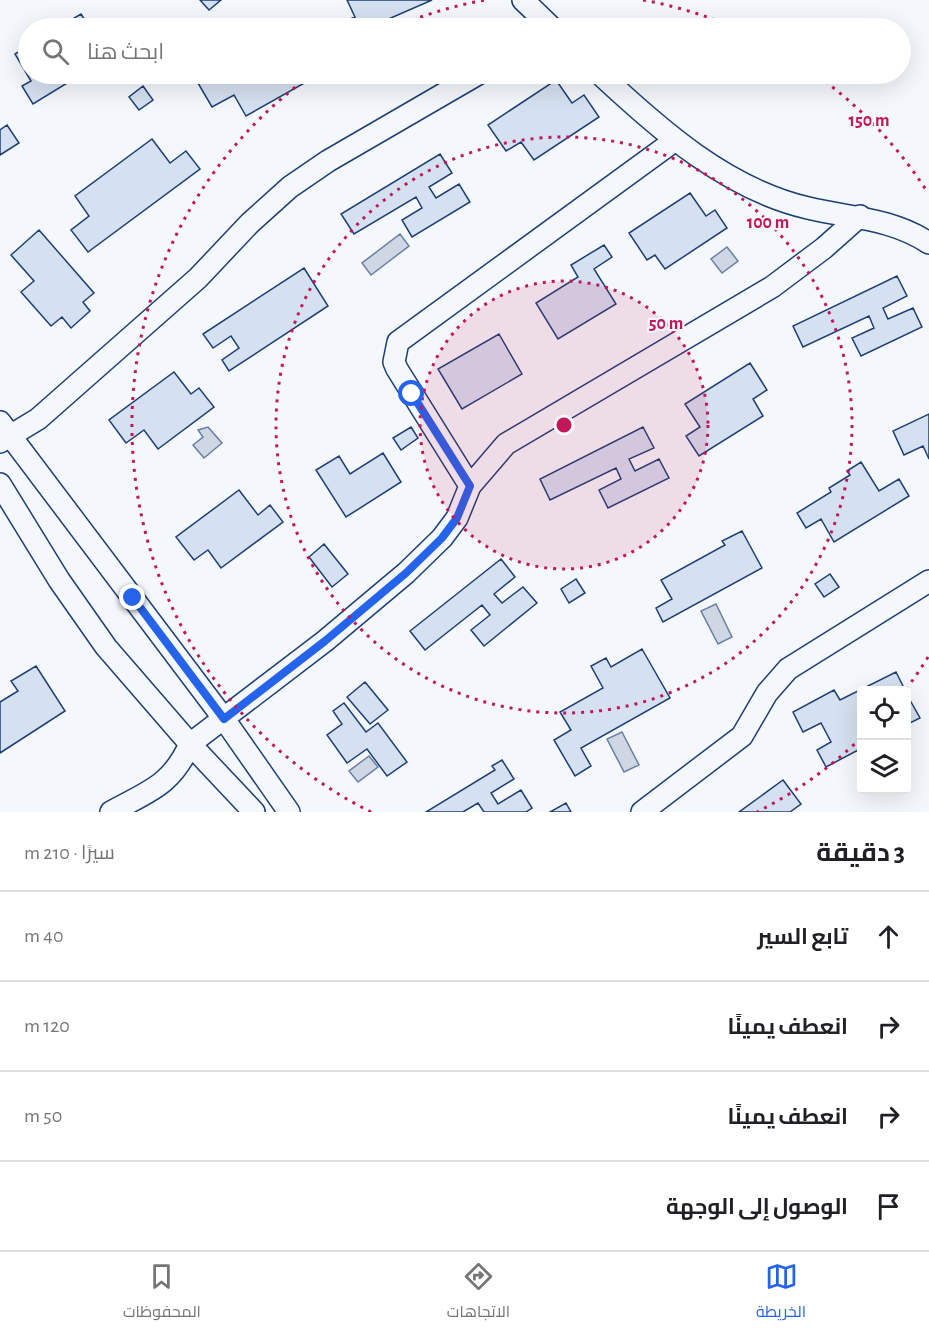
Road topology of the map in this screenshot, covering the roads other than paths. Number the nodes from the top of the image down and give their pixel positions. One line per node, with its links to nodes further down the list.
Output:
1 (523, 0): 2 (street)
2 (542, 18)
3 (461, 84): 8 (street)
4 (611, 84): 5 (street)
5 (674, 141): 6 (street); 10 (street)
6 (860, 216): 7 (street); 10 (street)
7 (929, 243)
8 (4, 433): 12 (street)
9 (0, 484): 13 (street)
10 (470, 486): 12 (street)
11 (929, 581): 17 (street)
12 (224, 719): 13 (street); 16 (street)
13 (189, 744): 14 (street); 15 (street)
14 (111, 812)
15 (254, 812)
16 (289, 812)
17 (642, 812)

